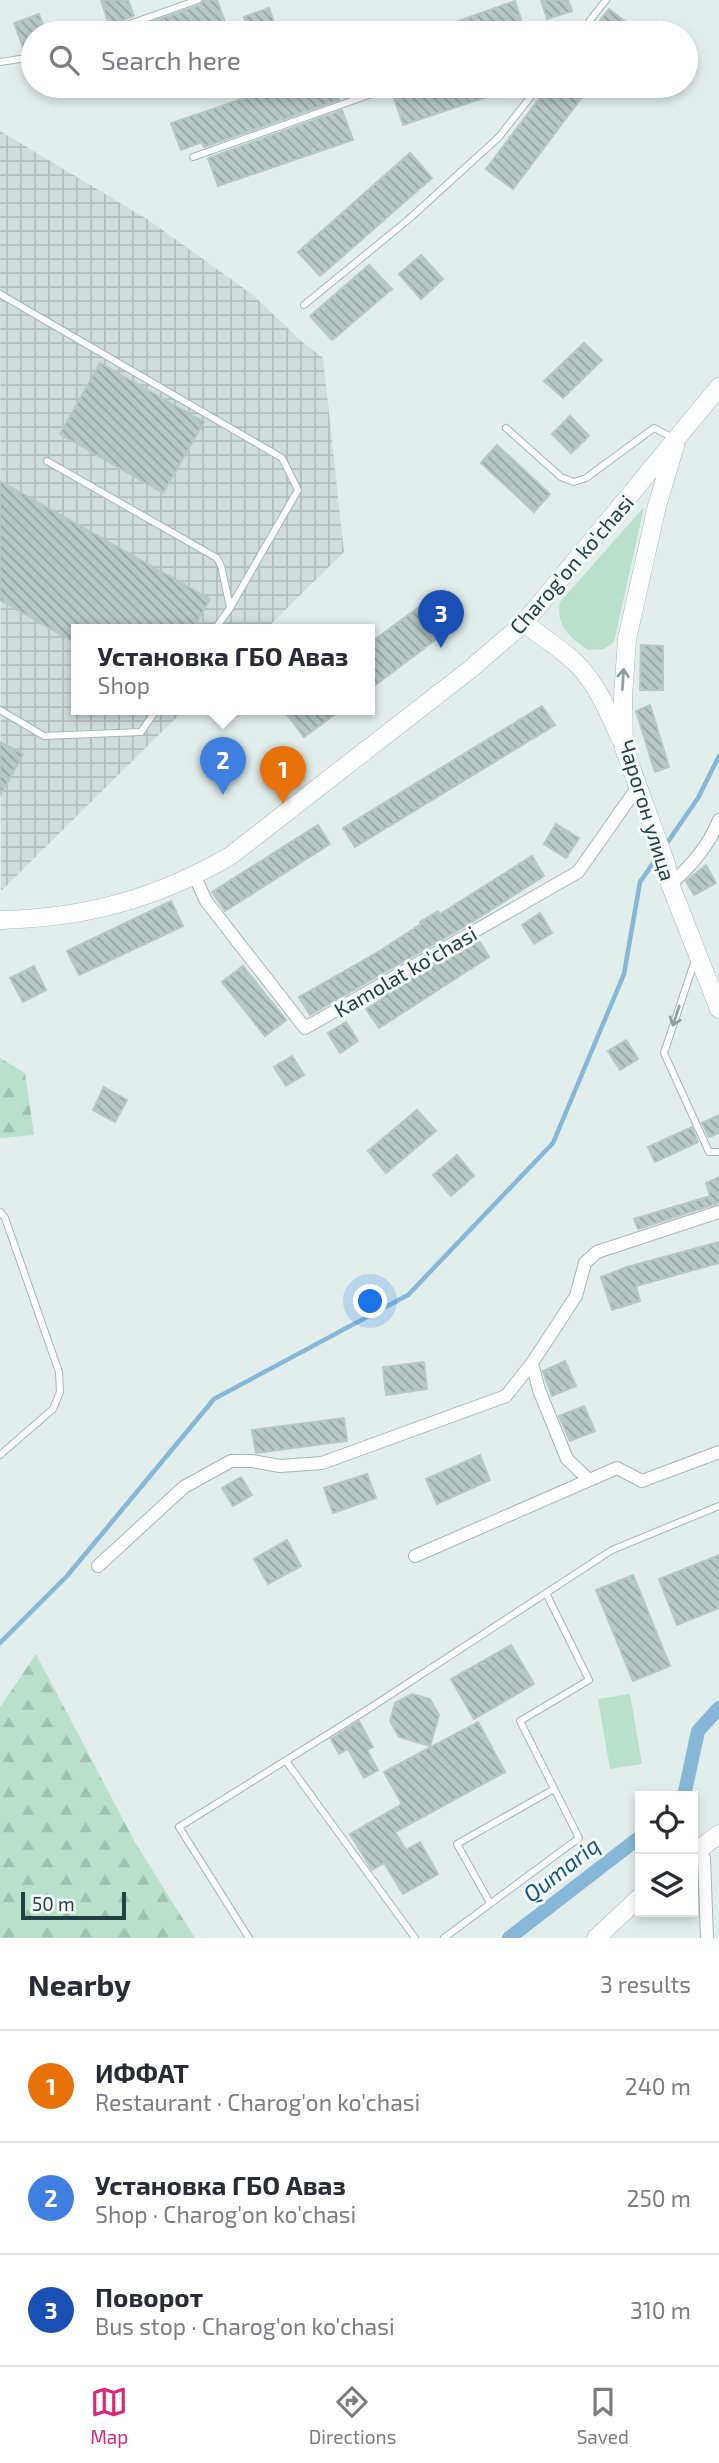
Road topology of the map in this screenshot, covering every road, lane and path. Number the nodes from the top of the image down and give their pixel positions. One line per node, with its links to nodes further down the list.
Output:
1 (198, 0): 3 (lane)
2 (606, 0): 4 (lane)
3 (138, 21)
4 (589, 21)
5 (21, 59): 6 (lane)
6 (0, 62)
7 (360, 98): 9 (lane)
8 (530, 98): 11 (lane)
9 (193, 157)
10 (0, 294): 16 (lane)
11 (304, 305)
12 (719, 387): 14 (main road, Charog'on ko'chasi)
13 (506, 428): 14 (lane)
14 (677, 440): 17 (main road, Charog'on ko'chasi); 21 (main road, Чарогон улица, one-way to 14)
15 (47, 461): 16 (lane)
16 (230, 608): 18 (lane)
17 (524, 623): 21 (main road); 24 (main road, Charog'on ko'chasi)
18 (219, 624)
19 (0, 710): 20 (lane)
20 (153, 715)
21 (624, 748): 22 (main road, Чарогон улица)
22 (637, 788): 24 (street, Kamolat ko'chasi); 25 (main road, Чарогон улица)
23 (719, 820): 25 (street)
24 (195, 877): 26 (main road, Charog'on ko'chasi)
25 (670, 884): 27 (main road, Чарогон улица)
26 (0, 920)
27 (698, 951): 28 (main road, Чарогон улица); 29 (lane, one-way to 29)
28 (719, 1009)
29 (719, 1152)
30 (0, 1212): 34 (lane)
31 (719, 1212): 32 (street)
32 (532, 1363): 35 (street); 38 (street)
33 (719, 1452): 35 (street)
34 (0, 1454)
35 (589, 1480): 37 (street)
36 (719, 1506): 39 (lane)
37 (415, 1556)
38 (98, 1566)
39 (546, 1593): 40 (lane); 41 (lane)
40 (286, 1761): 47 (lane); 48 (lane)
41 (554, 1789): 46 (lane); 46 (lane)
42 (719, 1833): 43 (main road)
43 (698, 1850)
44 (698, 1854): 51 (street)
45 (635, 1902): 50 (main road)
46 (490, 1903): 49 (lane)
47 (249, 1938)
48 (415, 1938)
49 (444, 1938)
50 (596, 1938)
51 (706, 1938)

